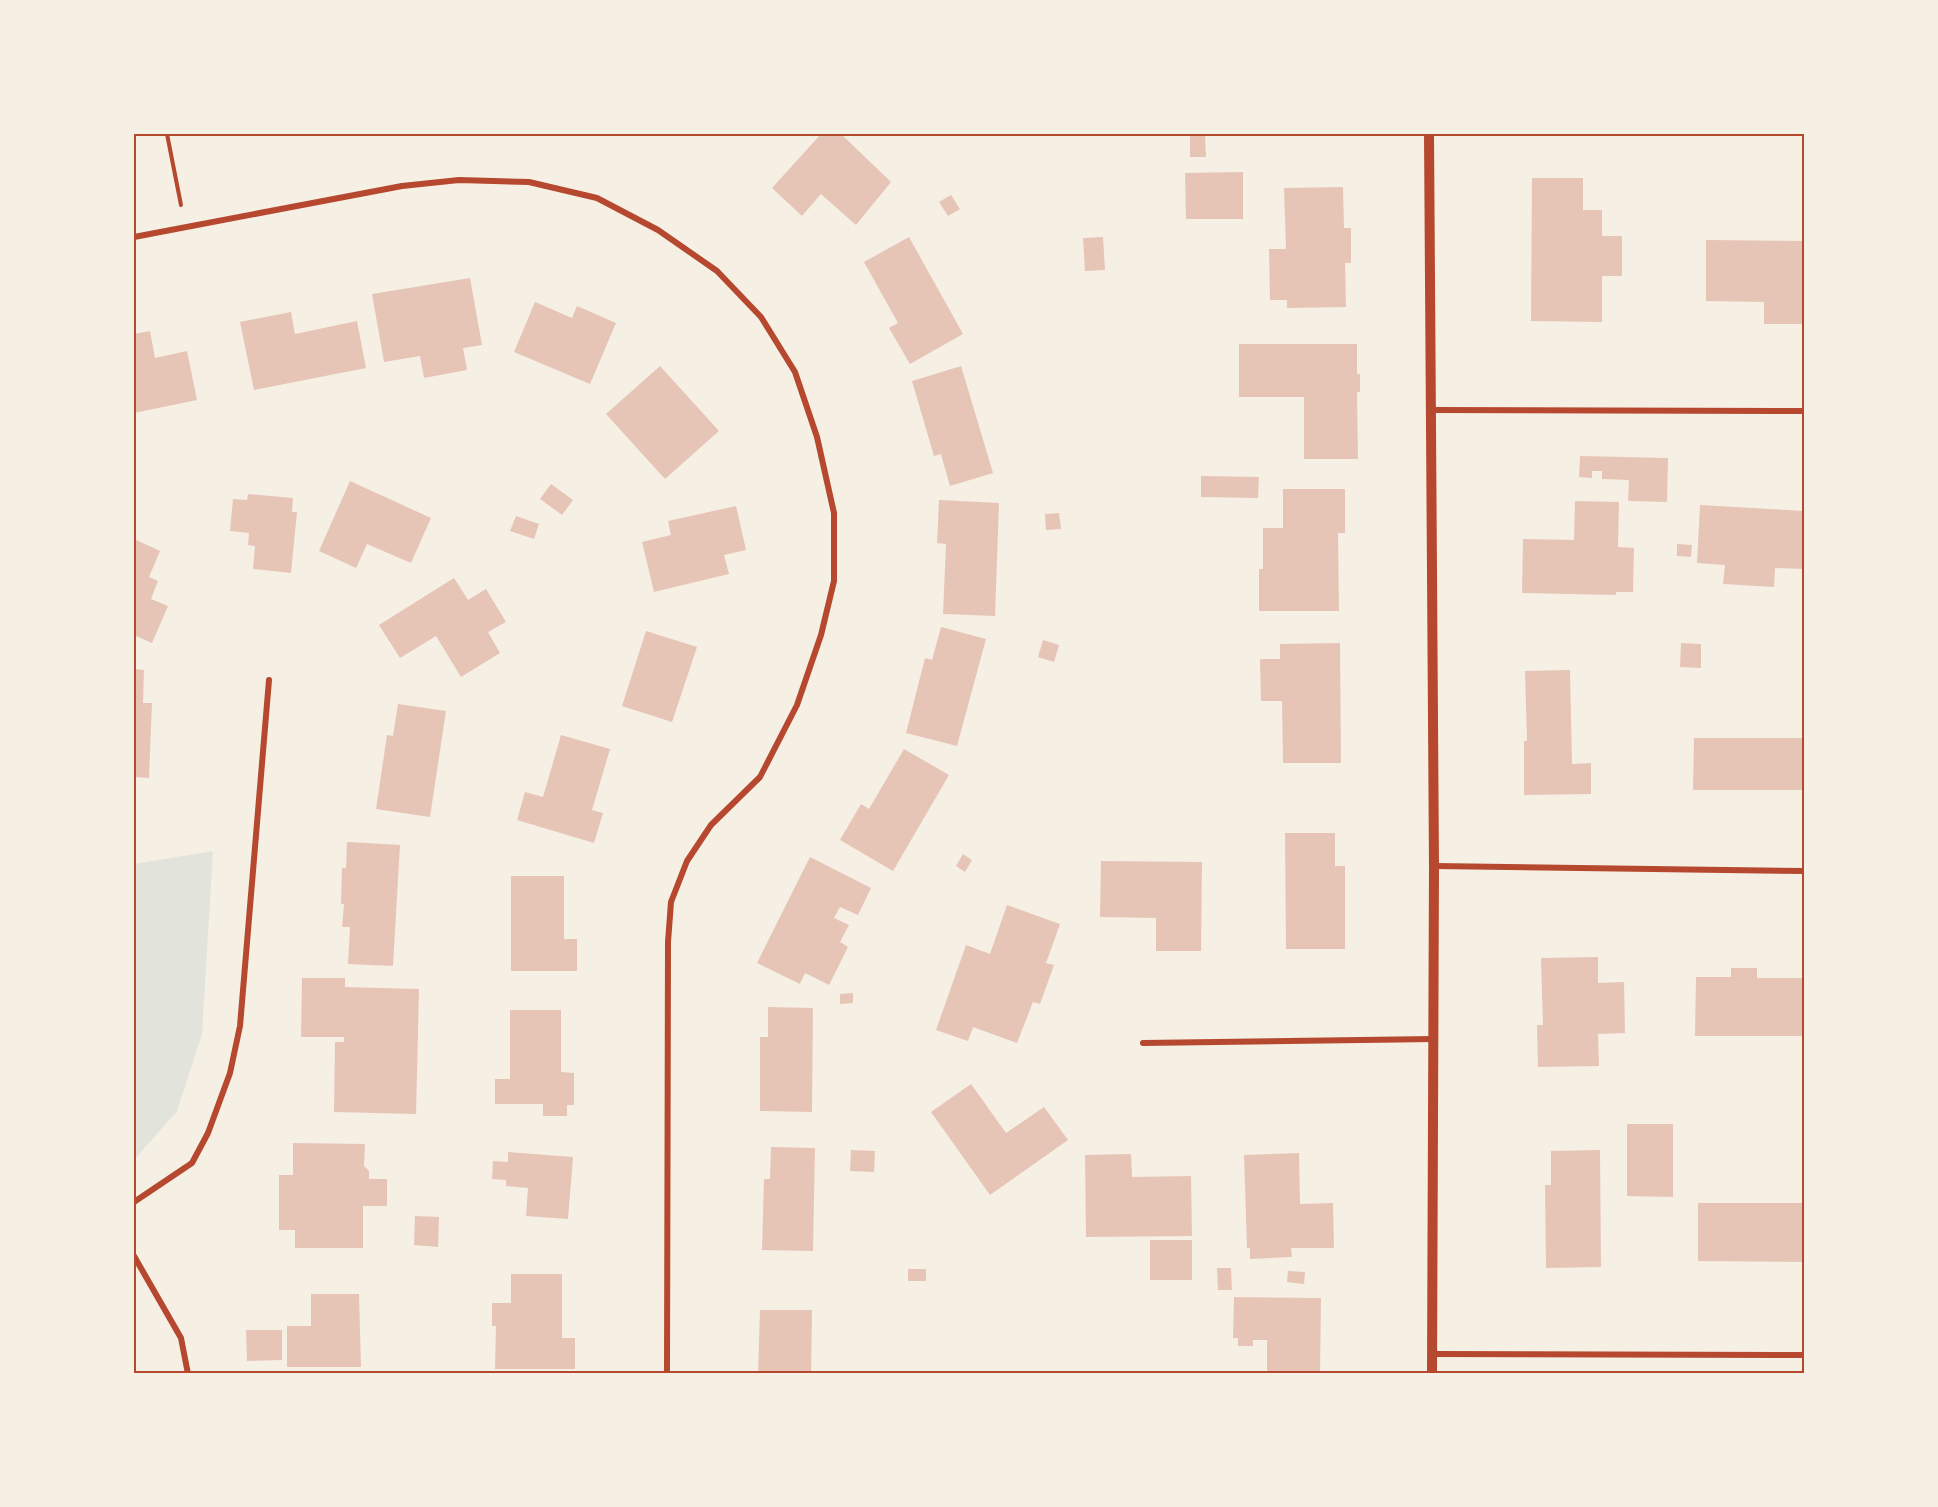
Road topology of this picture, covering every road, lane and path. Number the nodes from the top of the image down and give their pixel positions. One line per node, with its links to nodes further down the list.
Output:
1 (167, 134): 3 (path)
2 (1429, 134): 5 (street)
3 (186, 227): 4 (street); 17 (street)
4 (134, 237)
5 (1431, 410): 6 (street); 8 (street)
6 (1804, 411)
7 (268, 680): 12 (street)
8 (1434, 866): 9 (street); 10 (street)
9 (1804, 871)
10 (1434, 1040): 11 (street); 14 (street)
11 (1143, 1043)
12 (134, 1202)
13 (134, 1256): 16 (street)
14 (1432, 1353): 15 (street); 18 (street)
15 (1804, 1355)
16 (188, 1374)
17 (667, 1374)
18 (1432, 1374)

